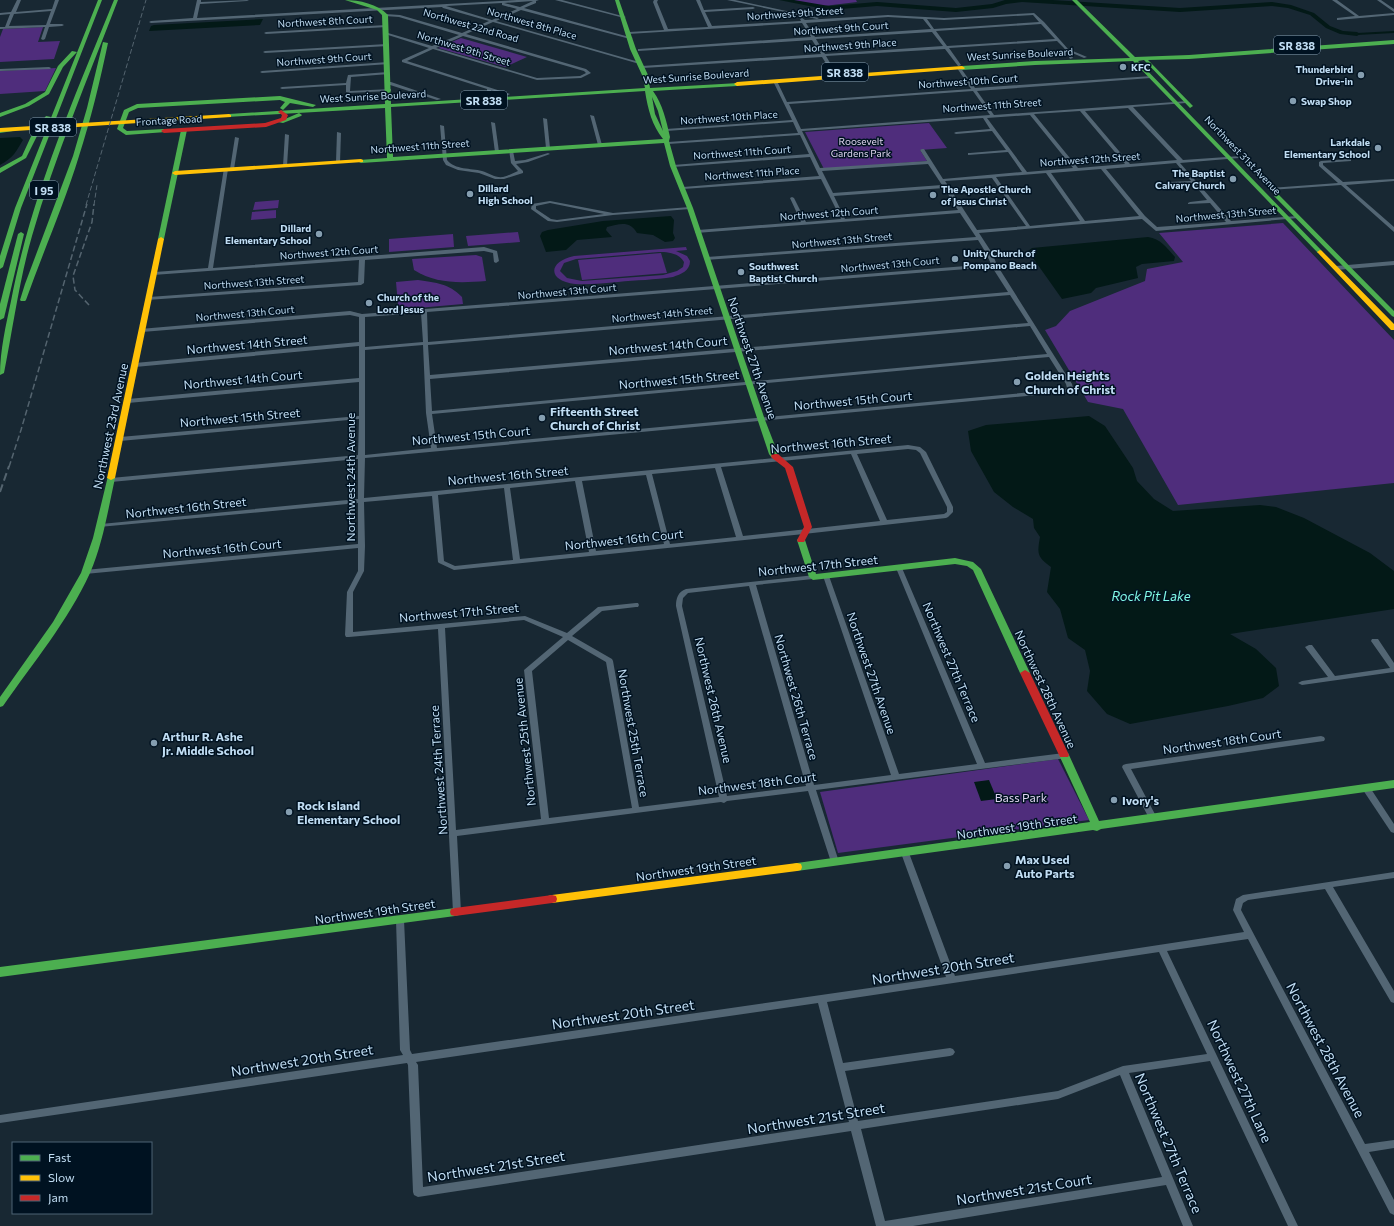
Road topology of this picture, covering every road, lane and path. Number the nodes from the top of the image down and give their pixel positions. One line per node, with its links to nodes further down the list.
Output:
1 (19, 0): 30 (street)
2 (57, 0): 26 (street)
3 (94, 0): 65 (main road, I 95)
4 (100, 0): 184 (main road)
5 (109, 0): 195 (main road)
6 (116, 0): 44 (main road, I 95)
7 (247, 0): 19 (street)
8 (347, 0): 29 (main road, Northwest 22nd Road)
9 (538, 0): 21 (street); 25 (street)
10 (557, 0): 34 (street)
11 (656, 0): 51 (street)
12 (698, 0): 27 (street)
13 (729, 0): 23 (street)
14 (1074, 0): 24 (main road, Northwest 31st Avenue)
15 (1334, 0): 35 (street)
16 (1379, 0): 28 (street)
17 (489, 1): 20 (street); 21 (street)
18 (618, 1): 34 (main road, Northwest 27th Avenue)
19 (198, 2): 36 (street)
20 (465, 2): 22 (street)
21 (497, 2): 25 (street)
22 (438, 5): 29 (street); 40 (street, Northwest 8th Place)
23 (762, 7): 27 (street); 33 (street)
24 (1086, 8): 69 (main road, Northwest 31st Avenue); 69 (main road, Northwest 31st Avenue)
25 (520, 9): 40 (street); 55 (street)
26 (53, 10): 30 (street); 45 (street)
27 (703, 11): 49 (street)
28 (1394, 11)
29 (382, 12): 36 (street); 50 (main road); 54 (street, Northwest 22nd Road)
30 (14, 13): 31 (street); 48 (street)
31 (0, 14)
32 (1394, 14): 35 (street)
33 (800, 15): 39 (street); 41 (street)
34 (624, 17): 55 (main road, Northwest 27th Avenue)
35 (1358, 17): 38 (street)
36 (195, 19): 42 (street)
37 (925, 19): 39 (street, Northwest 9th Street); 43 (street, Northwest 9th Street); 52 (street)
38 (1338, 19)
39 (830, 20): 41 (street, Northwest 9th Street)
40 (492, 21): 54 (street); 70 (street, Northwest 8th Place)
41 (804, 21): 49 (street, Northwest 9th Street); 57 (street)
42 (151, 22)
43 (1043, 23): 52 (street, Northwest 9th Court); 59 (street)
44 (106, 24): 106 (main road); 204 (main road, I 95)
45 (48, 25): 46 (street); 48 (street); 56 (street)
46 (62, 25)
47 (0, 28): 48 (street)
48 (6, 28)
49 (710, 28): 51 (street, Northwest 9th Street)
50 (386, 30): 53 (street, Northwest 8th Court); 61 (main road); 63 (street, Northwest 9th Street)
51 (666, 30): 55 (street, Northwest 9th Street)
52 (934, 30): 57 (street, Northwest 9th Court); 62 (street)
53 (266, 33)
54 (462, 34): 63 (street); 79 (street, Northwest 22nd Road)
55 (630, 35): 70 (main road, Northwest 27th Avenue)
56 (43, 39)
57 (814, 39): 67 (street); 70 (street, Northwest 9th Court)
58 (1394, 39): 69 (main road, West Sunrise Boulevard / SR 838)
59 (1059, 40): 62 (street, Northwest 9th Place); 64 (street)
60 (1394, 42): 69 (main road, West Sunrise Boulevard / SR 838)
61 (387, 44): 66 (street); 72 (main road)
62 (947, 47): 67 (street, Northwest 9th Place); 73 (street)
63 (431, 48): 79 (street, Northwest 9th Street); 89 (street)
64 (1066, 49): 68 (street); 71 (street)
65 (74, 52): 99 (main road); 102 (main road, I 95)
66 (265, 52)
67 (825, 56): 70 (street, Northwest 9th Place); 78 (street)
68 (1085, 57): 69 (main road, West Sunrise Boulevard / SR 838); 71 (main road, West Sunrise Boulevard / SR 838)
69 (1137, 57): 73 (main road, West Sunrise Boulevard / SR 838); 82 (main road, Northwest 31st Avenue); 92 (main road, Northwest 31st Avenue)
70 (638, 58): 87 (main road, Northwest 27th Avenue)
71 (1071, 58): 73 (main road, West Sunrise Boulevard / SR 838)
72 (388, 64): 76 (street, Northwest 9th Court); 77 (main road)
73 (956, 67): 78 (main road, West Sunrise Boulevard / SR 838); 83 (main road, West Sunrise Boulevard / SR 838); 88 (street)
74 (49, 68): 75 (street)
75 (0, 70)
76 (262, 72)
77 (388, 73): 84 (street); 85 (main road)
78 (834, 73): 80 (main road, West Sunrise Boulevard / SR 838)
79 (589, 74): 81 (street)
80 (821, 74): 83 (main road); 87 (main road, West Sunrise Boulevard / SR 838)
81 (596, 75)
82 (1151, 77): 88 (street, Northwest 10th Court); 92 (main road, Northwest 31st Avenue)
83 (775, 81): 87 (main road, West Sunrise Boulevard / SR 838); 91 (street)
84 (348, 84): 85 (street); 86 (street)
85 (389, 86): 90 (street); 93 (main road)
86 (282, 88)
87 (649, 88): 89 (main road, West Sunrise Boulevard / SR 838); 93 (main road, West Sunrise Boulevard / SR 838); 119 (main road, Northwest 27th Avenue)
88 (974, 90): 91 (street, Northwest 10th Court); 101 (street)
89 (488, 92): 90 (main road, West Sunrise Boulevard / SR 838)
90 (439, 99): 93 (main road, West Sunrise Boulevard / SR 838)
91 (786, 103): 105 (street)
92 (1181, 103): 94 (street, Northwest 11th Street); 129 (main road, Northwest 31st Avenue); 130 (main road, Northwest 31st Avenue)
93 (390, 104): 95 (main road, West Sunrise Boulevard / SR 838); 131 (main road)
94 (1130, 106): 96 (street, Northwest 11th Street); 133 (street)
95 (318, 108): 97 (main road, West Sunrise Boulevard / SR 838); 97 (main road)
96 (1081, 110): 98 (street, Northwest 11th Street); 137 (street)
97 (283, 111): 106 (main road, West Sunrise Boulevard / SR 838); 111 (main road, Frontage Road); 111 (main road, Frontage Road)
98 (1031, 113): 101 (street, Northwest 11th Street); 142 (street)
99 (0, 115)
100 (592, 116): 120 (street)
101 (992, 116): 103 (street, Northwest 11th Street)
102 (48, 117): 144 (main road); 177 (main road, I 95)
103 (984, 117): 112 (street); 115 (street, Northwest 11th Street)
104 (545, 119): 123 (street)
105 (795, 121): 115 (street); 119 (street, Northwest 10th Place)
106 (86, 122): 109 (main road, West Sunrise Boulevard / SR 838); 204 (main road)
107 (492, 123): 125 (street)
108 (0, 124): 109 (main road, West Sunrise Boulevard / SR 838)
109 (22, 126): 113 (main road, West Sunrise Boulevard / SR 838)
110 (442, 126): 127 (street)
111 (184, 130): 146 (main road, Northwest 23rd Avenue)
112 (994, 130): 116 (street); 124 (street)
113 (0, 131)
114 (339, 132): 134 (street)
115 (800, 132): 119 (street, Northwest 11th Street); 128 (street)
116 (956, 133)
117 (287, 135): 138 (street)
118 (237, 138): 141 (street)
119 (666, 138): 120 (main road, Northwest 11th Street); 139 (main road, Northwest 27th Avenue)
120 (600, 145): 123 (main road, Northwest 11th Street)
121 (922, 150): 135 (street)
122 (511, 151): 123 (main road, Northwest 11th Street); 125 (main road, Northwest 11th Street); 136 (street)
123 (548, 151): 136 (street)
124 (1008, 151): 126 (street); 147 (street)
125 (497, 152): 127 (main road, Northwest 11th Street)
126 (970, 154)
127 (445, 155): 131 (main road, Northwest 11th Street); 136 (street)
128 (812, 155): 139 (street, Northwest 11th Court); 143 (street)
129 (1229, 157): 130 (street, Northwest 12th Street); 133 (street, Northwest 12th Street); 153 (main road, Northwest 31st Avenue)
130 (1239, 157): 158 (main road, Northwest 31st Avenue)
131 (390, 159): 134 (main road, Northwest 11th Street)
132 (1349, 160): 155 (street)
133 (1178, 161): 137 (street, Northwest 12th Street); 152 (street)
134 (338, 162): 138 (main road, Northwest 11th Street)
135 (930, 162): 143 (street); 150 (street)
136 (513, 163)
137 (1128, 165): 140 (street, Northwest 12th Street)
138 (285, 166): 141 (main road, Northwest 11th Street)
139 (673, 166): 157 (main road, Northwest 27th Avenue)
140 (1102, 167): 142 (street, Northwest 12th Street); 166 (street)
141 (229, 169): 146 (main road, Northwest 11th Street); 187 (street)
142 (1076, 169): 145 (street, Northwest 12th Street)
143 (819, 170): 149 (street)
144 (0, 171)
145 (1047, 171): 147 (street, Northwest 12th Street); 170 (street)
146 (175, 173): 188 (main road, Northwest 23rd Avenue)
147 (1025, 173): 148 (street, Northwest 12th Street)
148 (993, 176): 150 (street, Northwest 12th Street); 173 (street)
149 (822, 177): 157 (street, Northwest 11th Place); 159 (street)
150 (942, 180): 156 (street)
151 (1394, 180): 155 (street)
152 (1194, 182): 154 (street); 161 (street)
153 (1253, 182): 158 (main road); 168 (main road, Northwest 31st Avenue)
154 (1170, 183)
155 (1344, 184): 158 (street); 174 (street)
156 (946, 186): 159 (street); 164 (street)
157 (683, 188): 163 (main road, Northwest 27th Avenue)
158 (1270, 189): 167 (main road, Northwest 31st Avenue)
159 (831, 195): 169 (street)
160 (792, 198): 172 (street)
161 (1211, 201): 162 (street); 171 (street)
162 (1190, 203)
163 (690, 208): 165 (street); 175 (main road, Northwest 27th Avenue)
164 (962, 211): 169 (street, Northwest 12th Court); 176 (street)
165 (612, 214): 165 (street)
166 (1143, 217): 170 (street); 171 (street, Northwest 13th Street)
167 (1298, 217): 168 (street, Northwest 13th Street); 185 (main road, Northwest 31st Avenue)
168 (1288, 218): 171 (street, Northwest 13th Street); 186 (main road, Northwest 31st Avenue)
169 (844, 221): 172 (street, Northwest 12th Court)
170 (1084, 222): 173 (street)
171 (1230, 223)
172 (804, 224): 175 (street, Northwest 12th Court)
173 (1029, 227): 176 (street)
174 (1394, 230)
175 (698, 232): 180 (main road, Northwest 27th Avenue)
176 (975, 232): 178 (street)
177 (0, 237)
178 (979, 238): 180 (street, Northwest 13th Street); 183 (street)
179 (362, 259): 181 (street, Northwest 12th Court); 187 (street, Northwest 12th Court); 191 (street, Northwest 13th Street)
180 (707, 259): 189 (main road, Northwest 27th Avenue)
181 (496, 261)
182 (1394, 263): 185 (street)
183 (994, 265): 189 (street, Northwest 13th Court); 190 (street)
184 (0, 267)
185 (1346, 267): 186 (street); 193 (main road, Northwest 31st Avenue)
186 (1336, 268): 198 (main road, Northwest 31st Avenue)
187 (210, 270): 188 (street, Northwest 12th Court)
188 (155, 274): 191 (main road, Northwest 23rd Avenue)
189 (716, 288): 192 (street, Northwest 13th Court); 196 (main road, Northwest 27th Avenue)
190 (1012, 293): 196 (street, Northwest 14th Street); 197 (street)
191 (149, 299): 199 (main road, Northwest 23rd Avenue)
192 (424, 312): 194 (street, Northwest 13th Court); 200 (street)
193 (1394, 315)
194 (362, 316): 199 (street, Northwest 13th Court); 201 (street, Northwest 24th Avenue)
195 (0, 318)
196 (727, 318): 200 (street, Northwest 14th Street); 202 (main road, Northwest 27th Avenue)
197 (1031, 324): 202 (street, Northwest 14th Court); 203 (street)
198 (1394, 328)
199 (142, 330): 205 (main road, Northwest 23rd Avenue)
200 (427, 343): 201 (street, Northwest 14th Street); 207 (street)
201 (361, 347): 205 (street, Northwest 14th Street); 208 (street, Northwest 24th Avenue)
202 (738, 350): 207 (street, Northwest 14th Court); 209 (main road, Northwest 27th Avenue)
203 (1050, 355): 209 (street, Northwest 15th Street); 213 (street, Northwest 15th Court)
204 (2, 362): 206 (main road, I 95)
205 (135, 365): 210 (main road, Northwest 23rd Avenue)
206 (0, 373)
207 (428, 377): 211 (street)
208 (361, 380): 210 (street, Northwest 14th Court); 212 (street, Northwest 24th Avenue)
209 (749, 384): 211 (street, Northwest 15th Street); 213 (main road, Northwest 27th Avenue)
210 (128, 401): 214 (main road, Northwest 23rd Avenue)
211 (429, 413): 215 (street)
212 (362, 417): 214 (street, Northwest 15th Street); 217 (street, Northwest 24th Avenue)
213 (761, 420): 215 (street, Northwest 15th Court); 218 (main road, Northwest 27th Avenue)
214 (120, 439): 222 (main road, Northwest 23rd Avenue)
215 (434, 449): 217 (street, Northwest 15th Court)
216 (853, 452): 218 (street, Northwest 16th Street); 226 (street, Northwest 16th Street); 227 (street)
217 (362, 456): 222 (street, Northwest 15th Court); 225 (street, Northwest 24th Avenue)
218 (780, 459): 219 (street, Northwest 16th Street); 229 (main road, Northwest 27th Avenue)
219 (717, 465): 220 (street, Northwest 16th Street); 230 (street)
220 (648, 472): 221 (street, Northwest 16th Street); 231 (street)
221 (578, 479): 223 (street, Northwest 16th Street); 233 (street)
222 (111, 480): 228 (main road, Northwest 23rd Avenue)
223 (507, 486): 224 (street, Northwest 16th Street); 234 (street)
224 (435, 493): 225 (street, Northwest 16th Street); 234 (street, Northwest 16th Court)
225 (363, 500): 228 (street, Northwest 16th Street); 232 (street, Northwest 24th Avenue)
226 (950, 512): 227 (street, Northwest 16th Court)
227 (884, 522): 229 (street, Northwest 16th Court)
228 (101, 526): 237 (main road, Northwest 23rd Avenue)
229 (805, 532): 230 (street, Northwest 16th Court); 239 (main road, Northwest 27th Avenue)
230 (740, 538): 231 (street, Northwest 16th Court)
231 (667, 545): 233 (street, Northwest 16th Court)
232 (362, 546): 237 (street, Northwest 16th Court); 244 (street, Northwest 24th Avenue)
233 (593, 553): 234 (street, Northwest 16th Court)
234 (517, 561)
235 (970, 564): 236 (main road, Northwest 17th Street); 253 (main road, Northwest 28th Avenue)
236 (899, 568): 238 (main road, Northwest 17th Street); 254 (street, Northwest 27th Terrace)
237 (85, 572): 251 (main road, Northwest 23rd Avenue)
238 (826, 576): 239 (main road, Northwest 17th Street); 255 (street, Northwest 27th Avenue)
239 (813, 577): 240 (street, Northwest 17th Street)
240 (752, 584): 242 (street, Northwest 17th Street); 257 (street, Northwest 26th Terrace)
241 (636, 605): 245 (street, Northwest 25th Avenue)
242 (679, 606): 259 (street, Northwest 26th Avenue)
243 (441, 626): 244 (street, Northwest 17th Street); 245 (street, Northwest 17th Street); 265 (street, Northwest 24th Terrace)
244 (350, 635)
245 (567, 636): 260 (street, Northwest 25th Terrace); 262 (street, Northwest 25th Avenue)
246 (1375, 641): 248 (street)
247 (1309, 647): 249 (street)
248 (1394, 669): 249 (street)
249 (1333, 679): 250 (street)
250 (1302, 683)
251 (0, 704)
252 (1321, 739): 261 (street, Northwest 18th Court)
253 (1064, 756): 254 (street, Northwest 18th Court); 263 (main road, Northwest 28th Avenue)
254 (982, 766): 255 (street, Northwest 18th Court)
255 (896, 777): 257 (street, Northwest 18th Court)
256 (1394, 784): 258 (main road, Northwest 19th Street)
257 (811, 788): 259 (street, Northwest 18th Court); 267 (street, Northwest 26th Terrace)
258 (1366, 788): 261 (main road, Northwest 19th Street); 264 (street)
259 (724, 800): 260 (street, Northwest 18th Court)
260 (636, 810): 262 (street, Northwest 18th Court)
261 (1153, 818): 263 (main road, Northwest 19th Street)
262 (545, 822): 265 (street, Northwest 18th Court)
263 (1097, 827): 266 (main road, Northwest 19th Street)
264 (1394, 830)
265 (454, 833): 270 (street, Northwest 24th Terrace)
266 (905, 853): 267 (main road, Northwest 19th Street); 275 (street)
267 (835, 862): 270 (main road, Northwest 19th Street)
268 (1394, 875): 269 (street)
269 (1327, 885): 272 (street, Northwest 28th Avenue); 276 (street)
270 (457, 912): 271 (main road, Northwest 19th Street)
271 (400, 920): 274 (main road, Northwest 19th Street); 280 (street)
272 (1249, 936): 273 (street, Northwest 20th Street); 286 (street, Northwest 28th Avenue)
273 (1162, 949): 275 (street, Northwest 20th Street); 279 (street, Northwest 27th Lane)
274 (0, 972)
275 (952, 980): 277 (street, Northwest 20th Street)
276 (1394, 999)
277 (822, 1000): 280 (street, Northwest 20th Street); 281 (street)
278 (950, 1052): 281 (street)
279 (1214, 1057): 282 (street, Northwest 21st Street); 291 (street, Northwest 27th Lane)
280 (408, 1058): 283 (street, Northwest 20th Street); 284 (street, Northwest 21st Street)
281 (839, 1068): 284 (street)
282 (1123, 1070): 284 (street, Northwest 21st Street); 287 (street, Northwest 27th Terrace)
283 (0, 1119)
284 (854, 1126): 289 (street)
285 (1394, 1144): 286 (street)
286 (1362, 1149): 288 (street, Northwest 28th Avenue)
287 (1169, 1180): 289 (street, Northwest 21st Court); 290 (street, Northwest 27th Terrace)
288 (1394, 1210)
289 (882, 1226)
290 (1188, 1226)
291 (1293, 1226)

